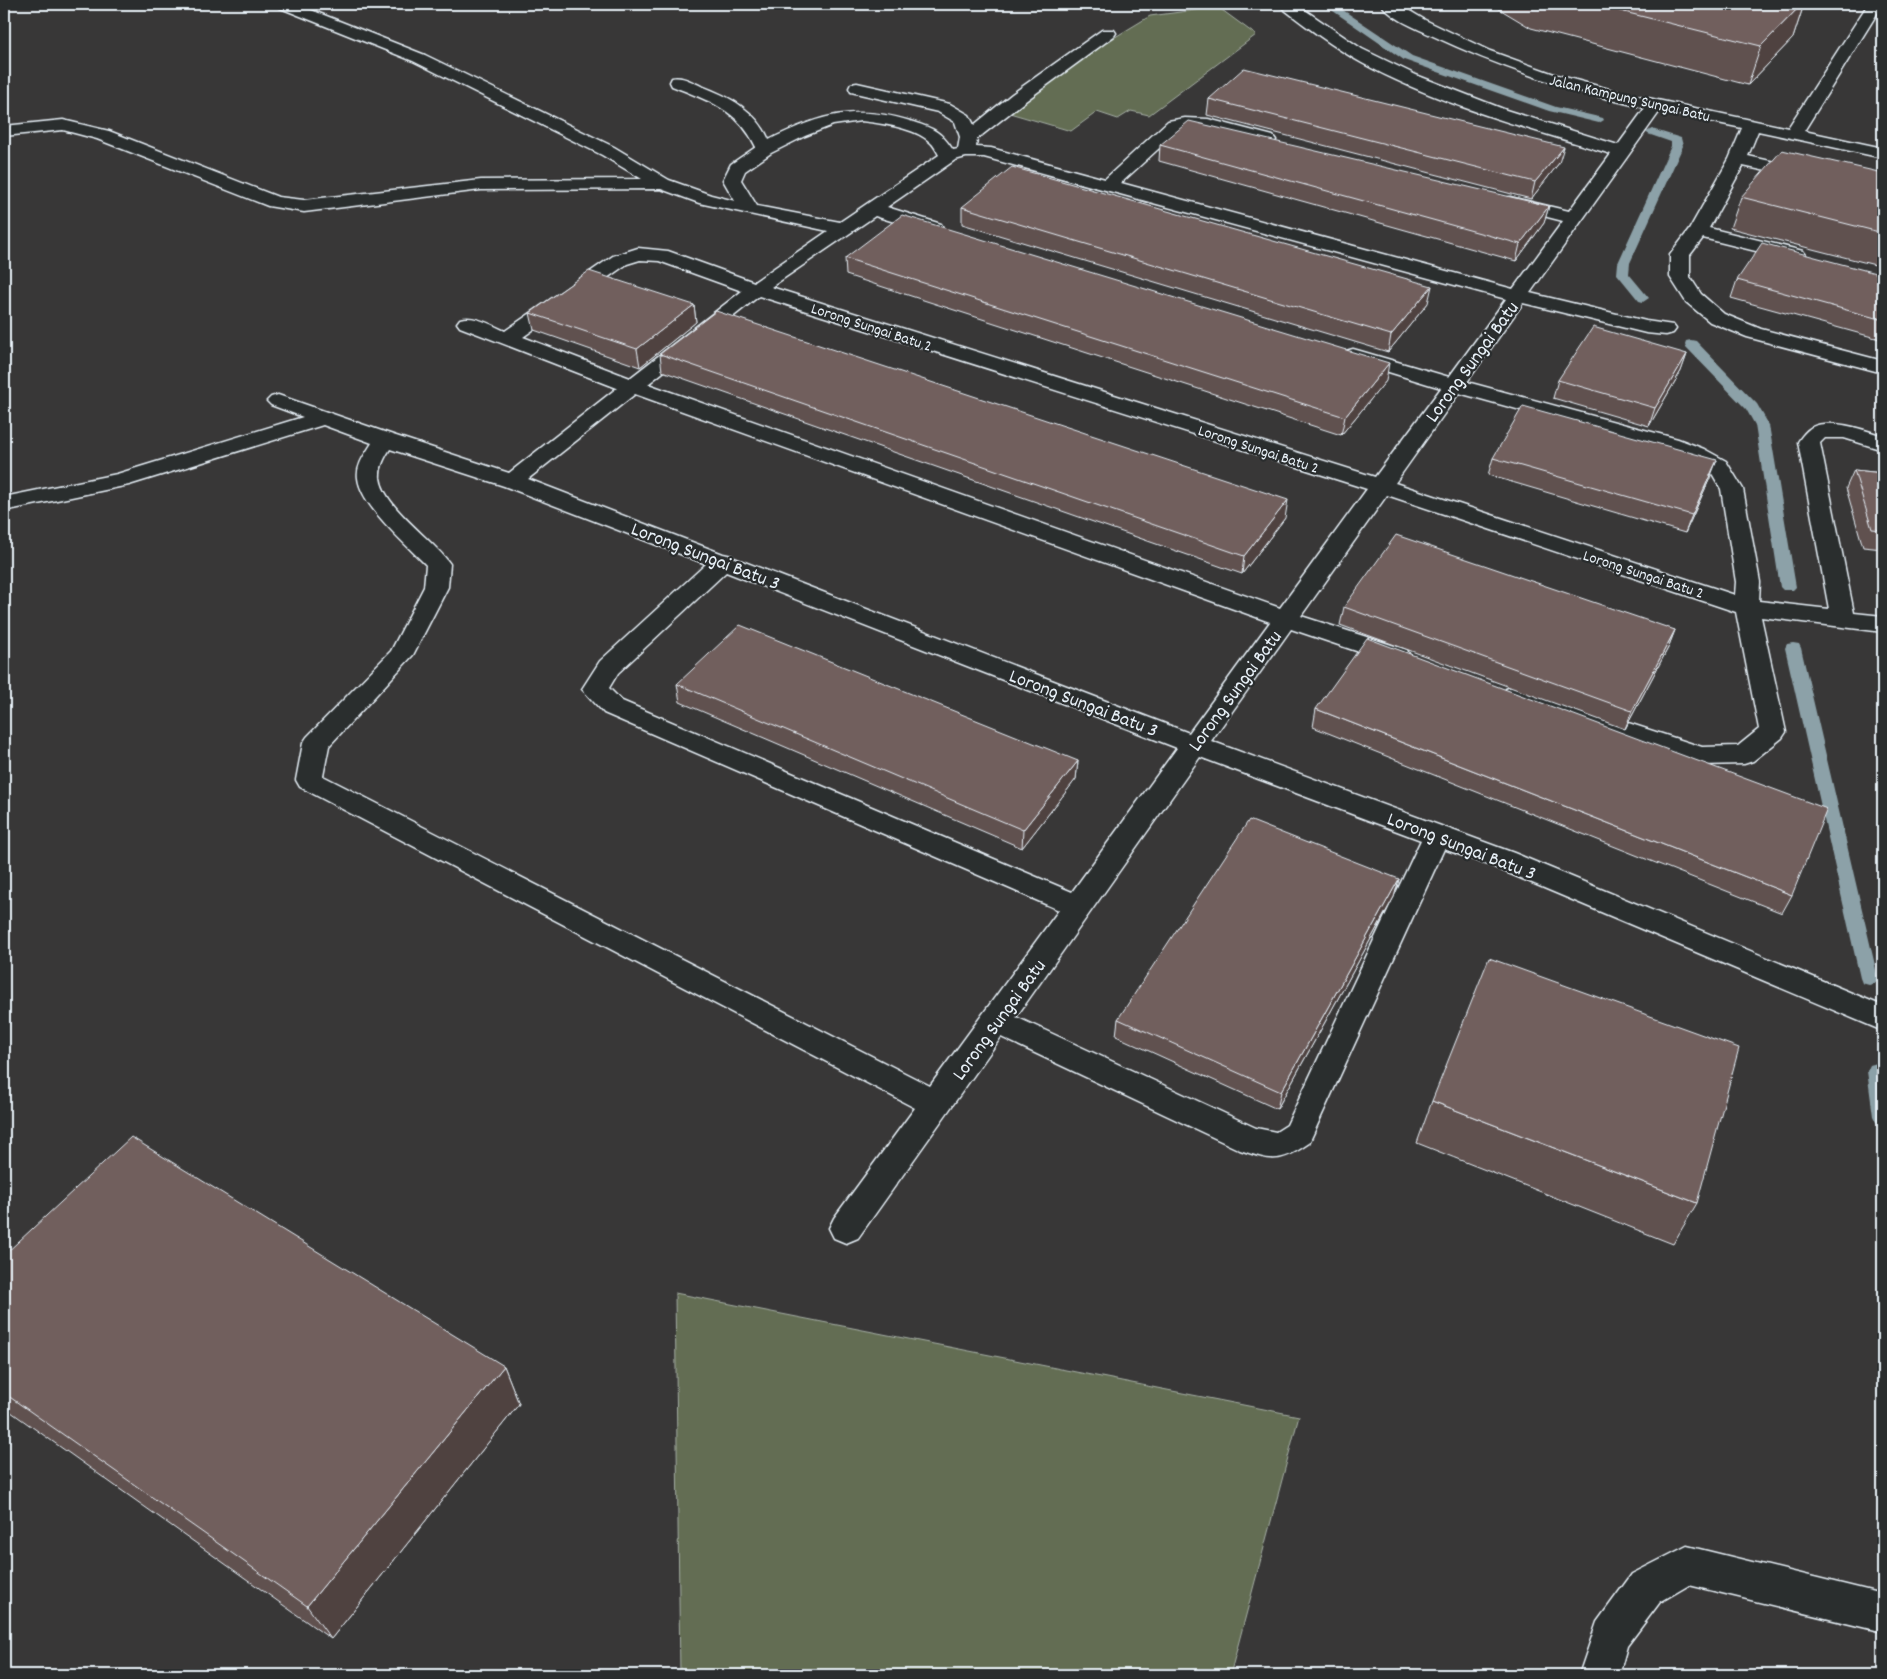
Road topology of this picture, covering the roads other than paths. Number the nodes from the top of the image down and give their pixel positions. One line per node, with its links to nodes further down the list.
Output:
1 (283, 4): 19 (street)
2 (1286, 4): 15 (street)
3 (1389, 4): 8 (street, Jalan Kampung Sungai Batu)
4 (1876, 4): 11 (street)
5 (1108, 33): 13 (street)
6 (678, 82): 14 (street)
7 (857, 88): 13 (street)
8 (1655, 106): 9 (street, Jalan Kampung Sungai Batu); 15 (street, Lorong Sungai Batu)
9 (1752, 125): 11 (street, Jalan Kampung Sungai Batu); 17 (street)
10 (4, 131): 19 (street)
11 (1793, 134): 16 (street, Jalan Kampung Sungai Batu)
12 (1285, 145): 20 (street)
13 (961, 148): 14 (street); 20 (street); 22 (street)
14 (765, 149): 23 (street)
15 (1622, 152): 24 (street, Lorong Sungai Batu)
16 (1883, 154)
17 (1738, 159): 18 (street); 26 (street)
18 (1825, 179)
19 (662, 184): 23 (street)
20 (1109, 186): 30 (street)
21 (1497, 198): 24 (street)
22 (873, 209): 25 (street); 27 (street)
23 (750, 210): 25 (street)
24 (1574, 218): 30 (street, Lorong Sungai Batu)
25 (845, 229): 29 (street)
26 (1698, 231): 28 (street); 31 (street)
27 (949, 232)
28 (1817, 260)
29 (756, 289): 35 (street, Lorong Sungai Batu 2); 39 (street); 45 (street, Lorong Sungai Batu 2)
30 (1518, 296): 34 (street); 38 (street, Lorong Sungai Batu)
31 (1718, 318): 33 (street); 37 (street)
32 (467, 323): 35 (street)
33 (1691, 323)
34 (1666, 329)
35 (508, 338): 39 (street)
36 (1330, 348): 38 (street)
37 (1883, 367)
38 (1454, 385): 45 (street, Lorong Sungai Batu); 48 (street)
39 (632, 386): 44 (street); 50 (street)
40 (278, 400): 41 (street, Lorong Sungai Batu 3)
41 (323, 418): 42 (street, Lorong Sungai Batu 3); 46 (street)
42 (385, 440): 44 (street, Lorong Sungai Batu 3); 59 (street)
43 (1883, 443): 49 (street)
44 (512, 481): 47 (street, Lorong Sungai Batu 3)
45 (1381, 486): 48 (street, Lorong Sungai Batu 2); 50 (street, Lorong Sungai Batu)
46 (4, 504)
47 (724, 561): 54 (street, Lorong Sungai Batu 3); 56 (street)
48 (1747, 607): 49 (street, Lorong Sungai Batu 2); 53 (street)
49 (1843, 618): 51 (street, Lorong Sungai Batu 2)
50 (1286, 619): 52 (street); 54 (street, Lorong Sungai Batu)
51 (1883, 624)
52 (1418, 662)
53 (1493, 687)
54 (1195, 745): 55 (street, Lorong Sungai Batu 3); 56 (street, Lorong Sungai Batu)
55 (1437, 835): 57 (street, Lorong Sungai Batu 3); 58 (street)
56 (1079, 907): 58 (street, Lorong Sungai Batu)
57 (1883, 1019)
58 (996, 1021): 59 (street, Lorong Sungai Batu)
59 (936, 1104): 60 (street, Lorong Sungai Batu)
60 (846, 1228)
61 (1883, 1613): 62 (street)
62 (1599, 1675)

